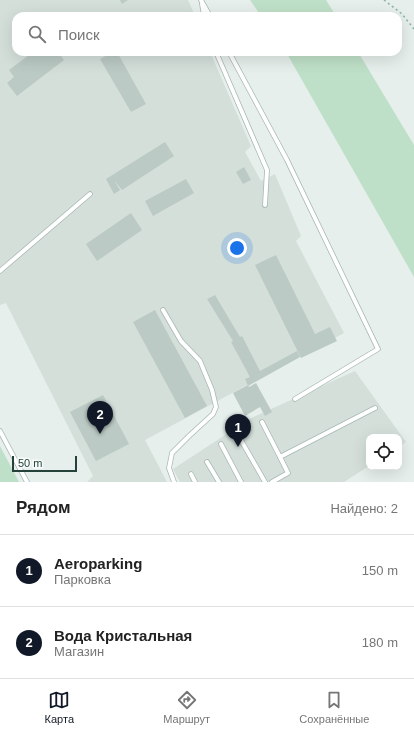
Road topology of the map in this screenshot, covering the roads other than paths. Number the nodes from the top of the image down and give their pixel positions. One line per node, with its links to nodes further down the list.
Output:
1 (201, 0): 2 (lane); 3 (lane)
2 (203, 12)
3 (208, 12)
4 (218, 56): 7 (lane)
5 (231, 56): 10 (lane)
6 (90, 194): 8 (lane)
7 (265, 205)
8 (0, 271)
9 (163, 310): 20 (lane)
10 (295, 399)
11 (375, 408): 16 (lane)
12 (262, 422): 16 (lane)
13 (0, 431): 19 (lane)
14 (238, 435): 24 (lane)
15 (221, 444): 23 (lane)
16 (280, 458): 25 (lane)
17 (208, 462): 22 (lane)
18 (191, 474): 21 (lane)
19 (26, 482)
20 (174, 482)
21 (195, 482)
22 (219, 482)
23 (241, 482)
24 (265, 482)
25 (272, 482)

